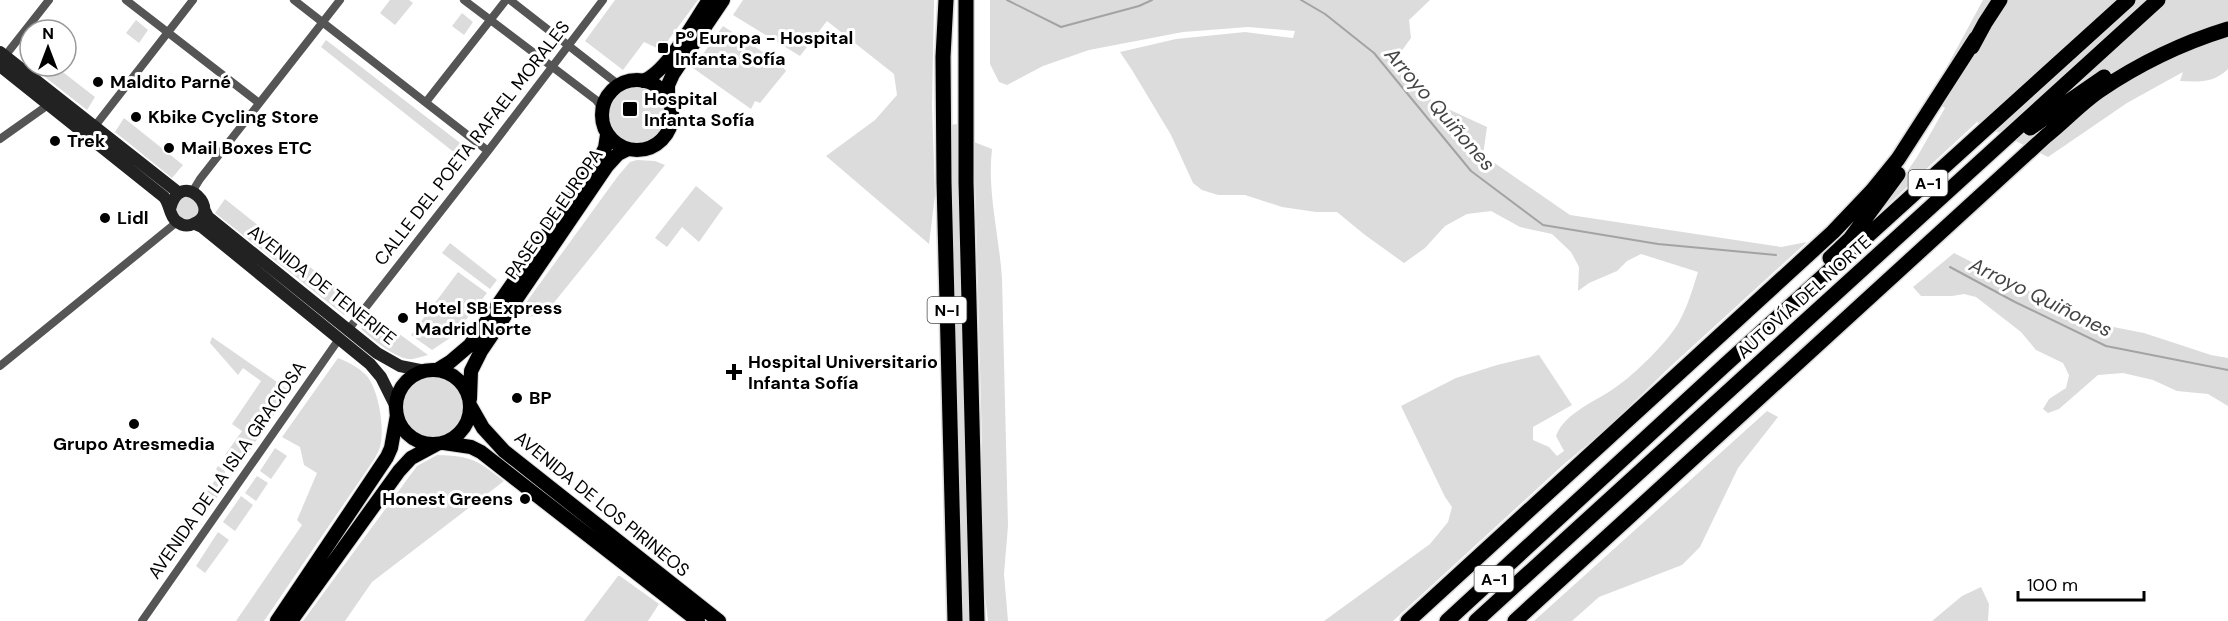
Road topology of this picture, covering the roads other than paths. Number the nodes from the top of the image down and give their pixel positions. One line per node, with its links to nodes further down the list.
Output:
1 (49, 0): 23 (street)
2 (126, 0): 20 (street)
3 (193, 0): 20 (street)
4 (294, 0): 17 (street)
5 (340, 0): 17 (street)
6 (464, 0): 16 (street)
7 (508, 0): 16 (street); 22 (street)
8 (603, 0): 22 (street, CALLE DEL POETA RAFAEL MORALES)
9 (709, 0): 25 (main road)
10 (723, 0): 27 (main road)
11 (946, 0): 57 (highway, N-I)
12 (966, 0): 58 (highway, N-I)
13 (2000, 0): 21 (highway)
14 (2128, 0): 46 (highway, AUTOVÍA DEL NORTE / A-1)
15 (2157, 0): 35 (highway, AUTOVÍA DEL NORTE / A-1)
16 (490, 20): 24 (street); 28 (street)
17 (323, 22): 28 (street); 29 (street)
18 (2228, 23): 35 (highway)
19 (2228, 29): 62 (highway)
20 (167, 32): 29 (street); 32 (street)
21 (1976, 38): 46 (highway); 59 (highway)
22 (568, 45): 24 (street, CALLE DEL POETA RAFAEL MORALES); 26 (street)
23 (2, 58): 30 (main road); 32 (main road)
24 (551, 67): 31 (street); 37 (street, CALLE DEL POETA RAFAEL MORALES)
25 (643, 81): 26 (main road); 27 (main road)
26 (619, 85): 31 (main road)
27 (668, 100): 36 (main road)
28 (426, 102): 37 (street)
29 (259, 103): 38 (street)
30 (48, 105): 34 (street); 40 (main road)
31 (602, 108): 33 (main road)
32 (95, 126): 39 (main road)
33 (607, 135): 36 (main road); 48 (main road, PASEO DE EUROPA)
34 (0, 139)
35 (2004, 141): 61 (highway, AUTOVÍA DEL NORTE / A-1)
36 (628, 150): 49 (main road, PASEO DE EUROPA)
37 (488, 151): 44 (street, CALLE DEL POETA RAFAEL MORALES)
38 (192, 192): 39 (main road); 41 (main road)
39 (179, 193): 40 (main road)
40 (170, 209): 42 (main road)
41 (205, 211): 43 (main road); 44 (main road, AVENIDA DE TENERIFE)
42 (177, 222): 43 (main road); 47 (street)
43 (195, 224): 45 (main road, AVENIDA DE TENERIFE)
44 (348, 330): 48 (main road, AVENIDA DE TENERIFE)
45 (339, 339): 50 (main road, AVENIDA DE TENERIFE); 52 (street, AVENIDA DE LA ISLA GRACIOSA)
46 (1725, 365): 60 (highway, AUTOVÍA DEL NORTE / A-1)
47 (0, 366)
48 (431, 370): 49 (main road); 50 (main road)
49 (470, 403): 51 (main road); 56 (main road, AVENIDA DE LOS PIRINEOS)
50 (396, 411): 51 (main road); 53 (main road)
51 (441, 444): 54 (main road); 55 (main road, AVENIDA DE LOS PIRINEOS)
52 (142, 621)
53 (277, 621)
54 (291, 621)
55 (698, 621)
56 (719, 621)
57 (955, 621)
58 (977, 621)
59 (1408, 621)
60 (1447, 621)
61 (1476, 621)
62 (1515, 621)

